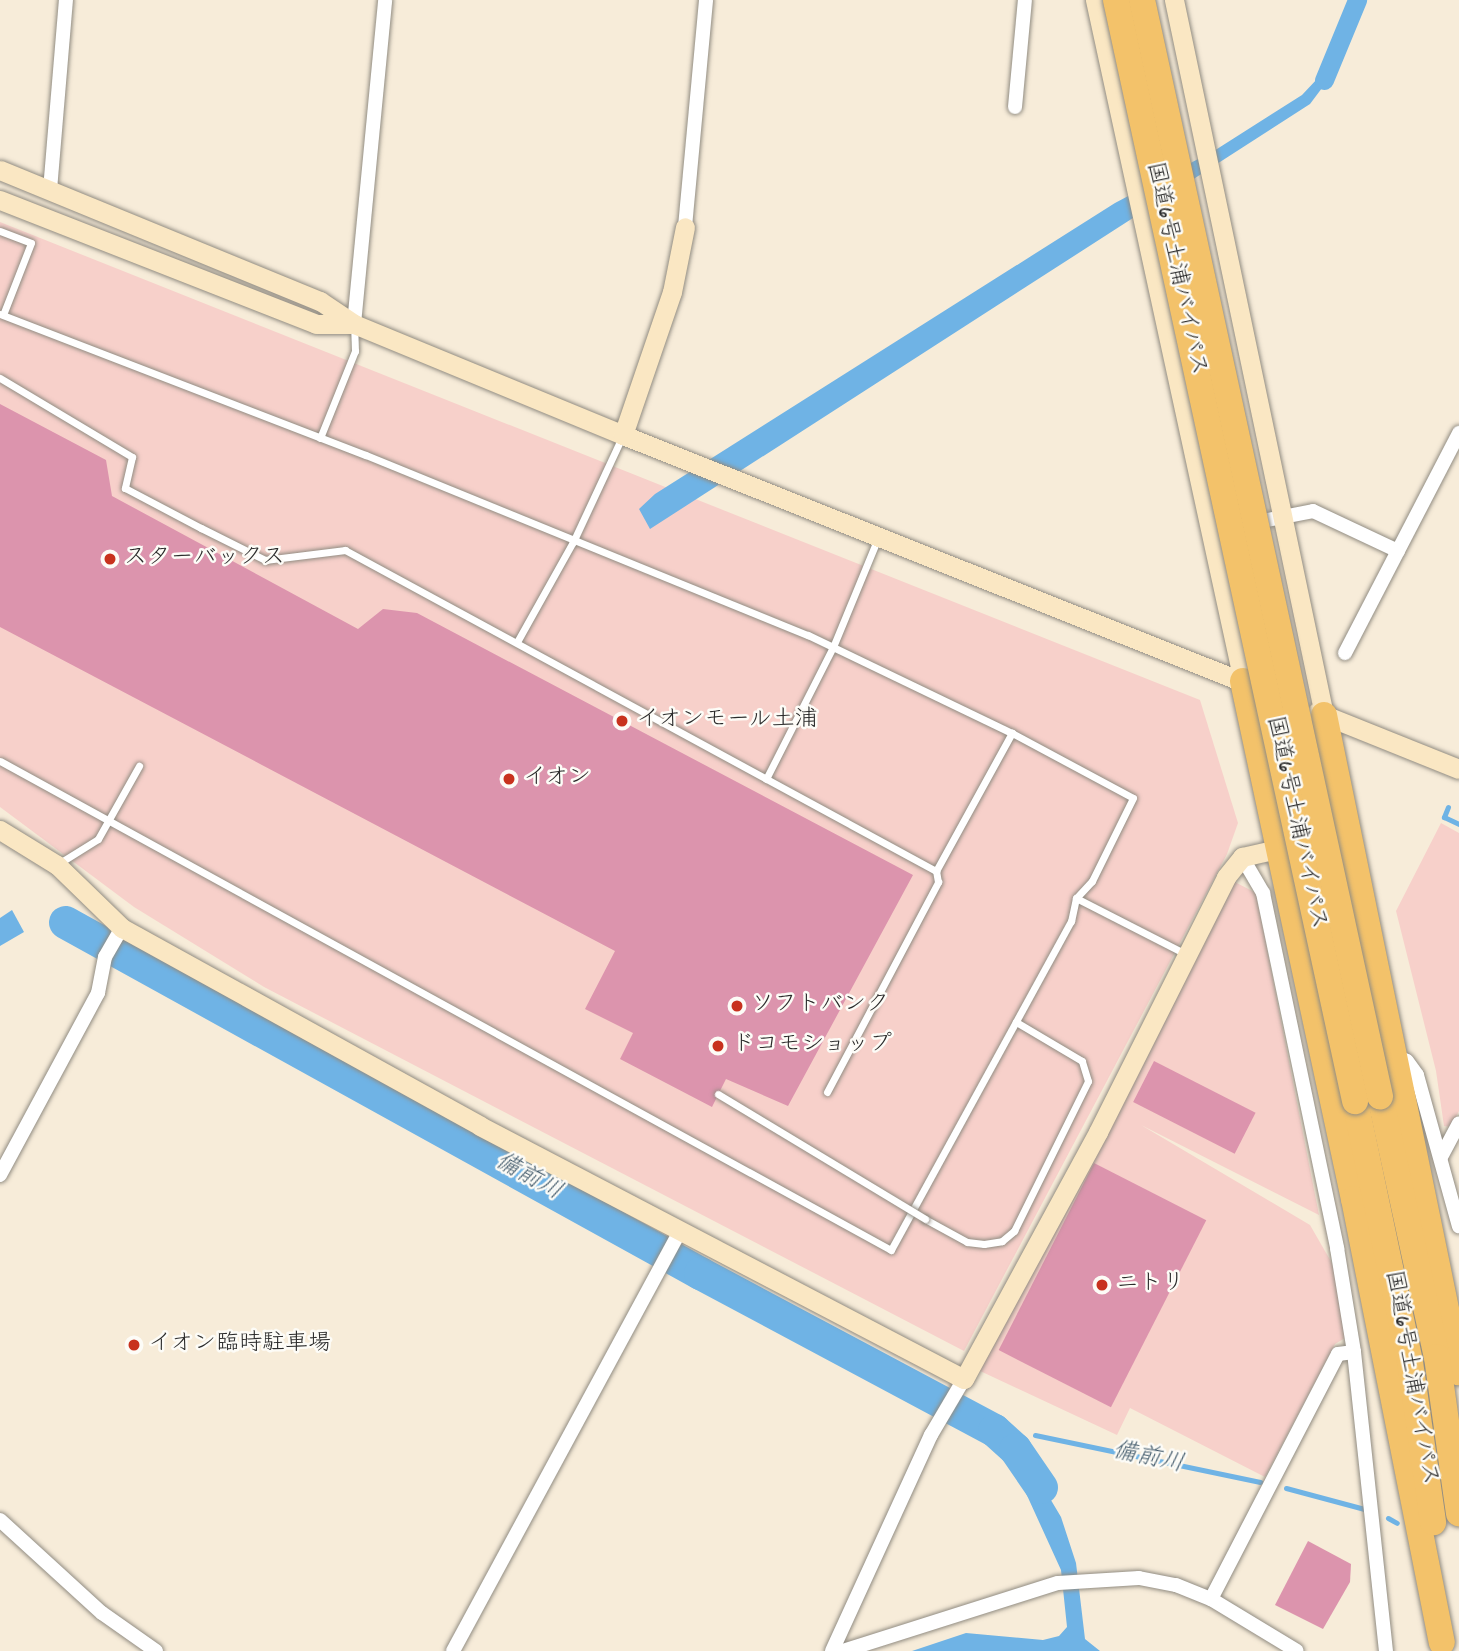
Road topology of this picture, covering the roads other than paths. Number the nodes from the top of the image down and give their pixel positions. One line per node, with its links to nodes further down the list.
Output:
1 (66, 0): 11 (street)
2 (385, 0): 16 (street)
3 (706, 0): 13 (street)
4 (1025, 0): 9 (street)
5 (1095, 0): 22 (street)
6 (1116, 0): 50 (highway, 国道6号土浦バイパス, bridge)
7 (1142, 0): 50 (highway, 国道6号土浦バイパス, bridge)
8 (1174, 0): 21 (street)
9 (1015, 107)
10 (0, 170): 11 (street)
11 (50, 190): 16 (street)
12 (0, 200): 16 (street)
13 (685, 227): 19 (street)
14 (0, 231): 15 (lane)
15 (1, 314): 20 (lane)
16 (355, 324): 19 (street); 20 (lane)
17 (0, 378): 26 (lane)
18 (1459, 433): 25 (street)
19 (623, 435): 23 (street); 24 (lane)
20 (320, 438): 24 (lane)
21 (1282, 517): 22 (street); 25 (street); 30 (street)
22 (1210, 532): 29 (street)
23 (878, 537): 27 (lane); 29 (street)
24 (573, 542): 26 (lane); 27 (lane)
25 (1398, 551): 28 (street)
26 (517, 642): 35 (lane)
27 (833, 647): 31 (lane); 35 (lane)
28 (1345, 653)
29 (1243, 681): 30 (street); 39 (highway)
30 (1324, 715): 34 (street); 36 (highway)
31 (1012, 733): 42 (lane); 43 (lane)
32 (0, 761): 37 (lane)
33 (139, 766): 37 (lane)
34 (1459, 769)
35 (766, 779): 42 (lane)
36 (1342, 815): 39 (street); 47 (highway)
37 (110, 823): 41 (lane); 46 (lane)
38 (0, 830): 41 (street)
39 (1278, 848): 40 (street); 62 (highway)
40 (1242, 857): 45 (street); 56 (street)
41 (57, 865): 44 (street)
42 (936, 871): 48 (lane)
43 (1076, 898): 45 (lane); 46 (lane)
44 (118, 934): 53 (street); 55 (street)
45 (1184, 953): 58 (street)
46 (1016, 1022): 49 (lane, bridge)
47 (1394, 1054): 52 (street); 57 (highway)
48 (827, 1092)
49 (718, 1094)
50 (1368, 1098): 59 (highway, 国道6号土浦バイパス); 62 (highway, 国道6号土浦バイパス)
51 (1459, 1123): 52 (street)
52 (1441, 1157): 54 (street)
53 (0, 1175)
54 (1459, 1226)
55 (676, 1238): 58 (street); 64 (street)
56 (1354, 1352): 61 (street); 68 (street)
57 (1459, 1372)
58 (961, 1387): 65 (street)
59 (1459, 1513)
60 (0, 1520): 63 (street)
61 (1211, 1599): 66 (street); 67 (street)
62 (1443, 1646)
63 (156, 1651)
64 (453, 1651)
65 (832, 1651)
66 (843, 1651)
67 (1297, 1651)
68 (1386, 1651)

